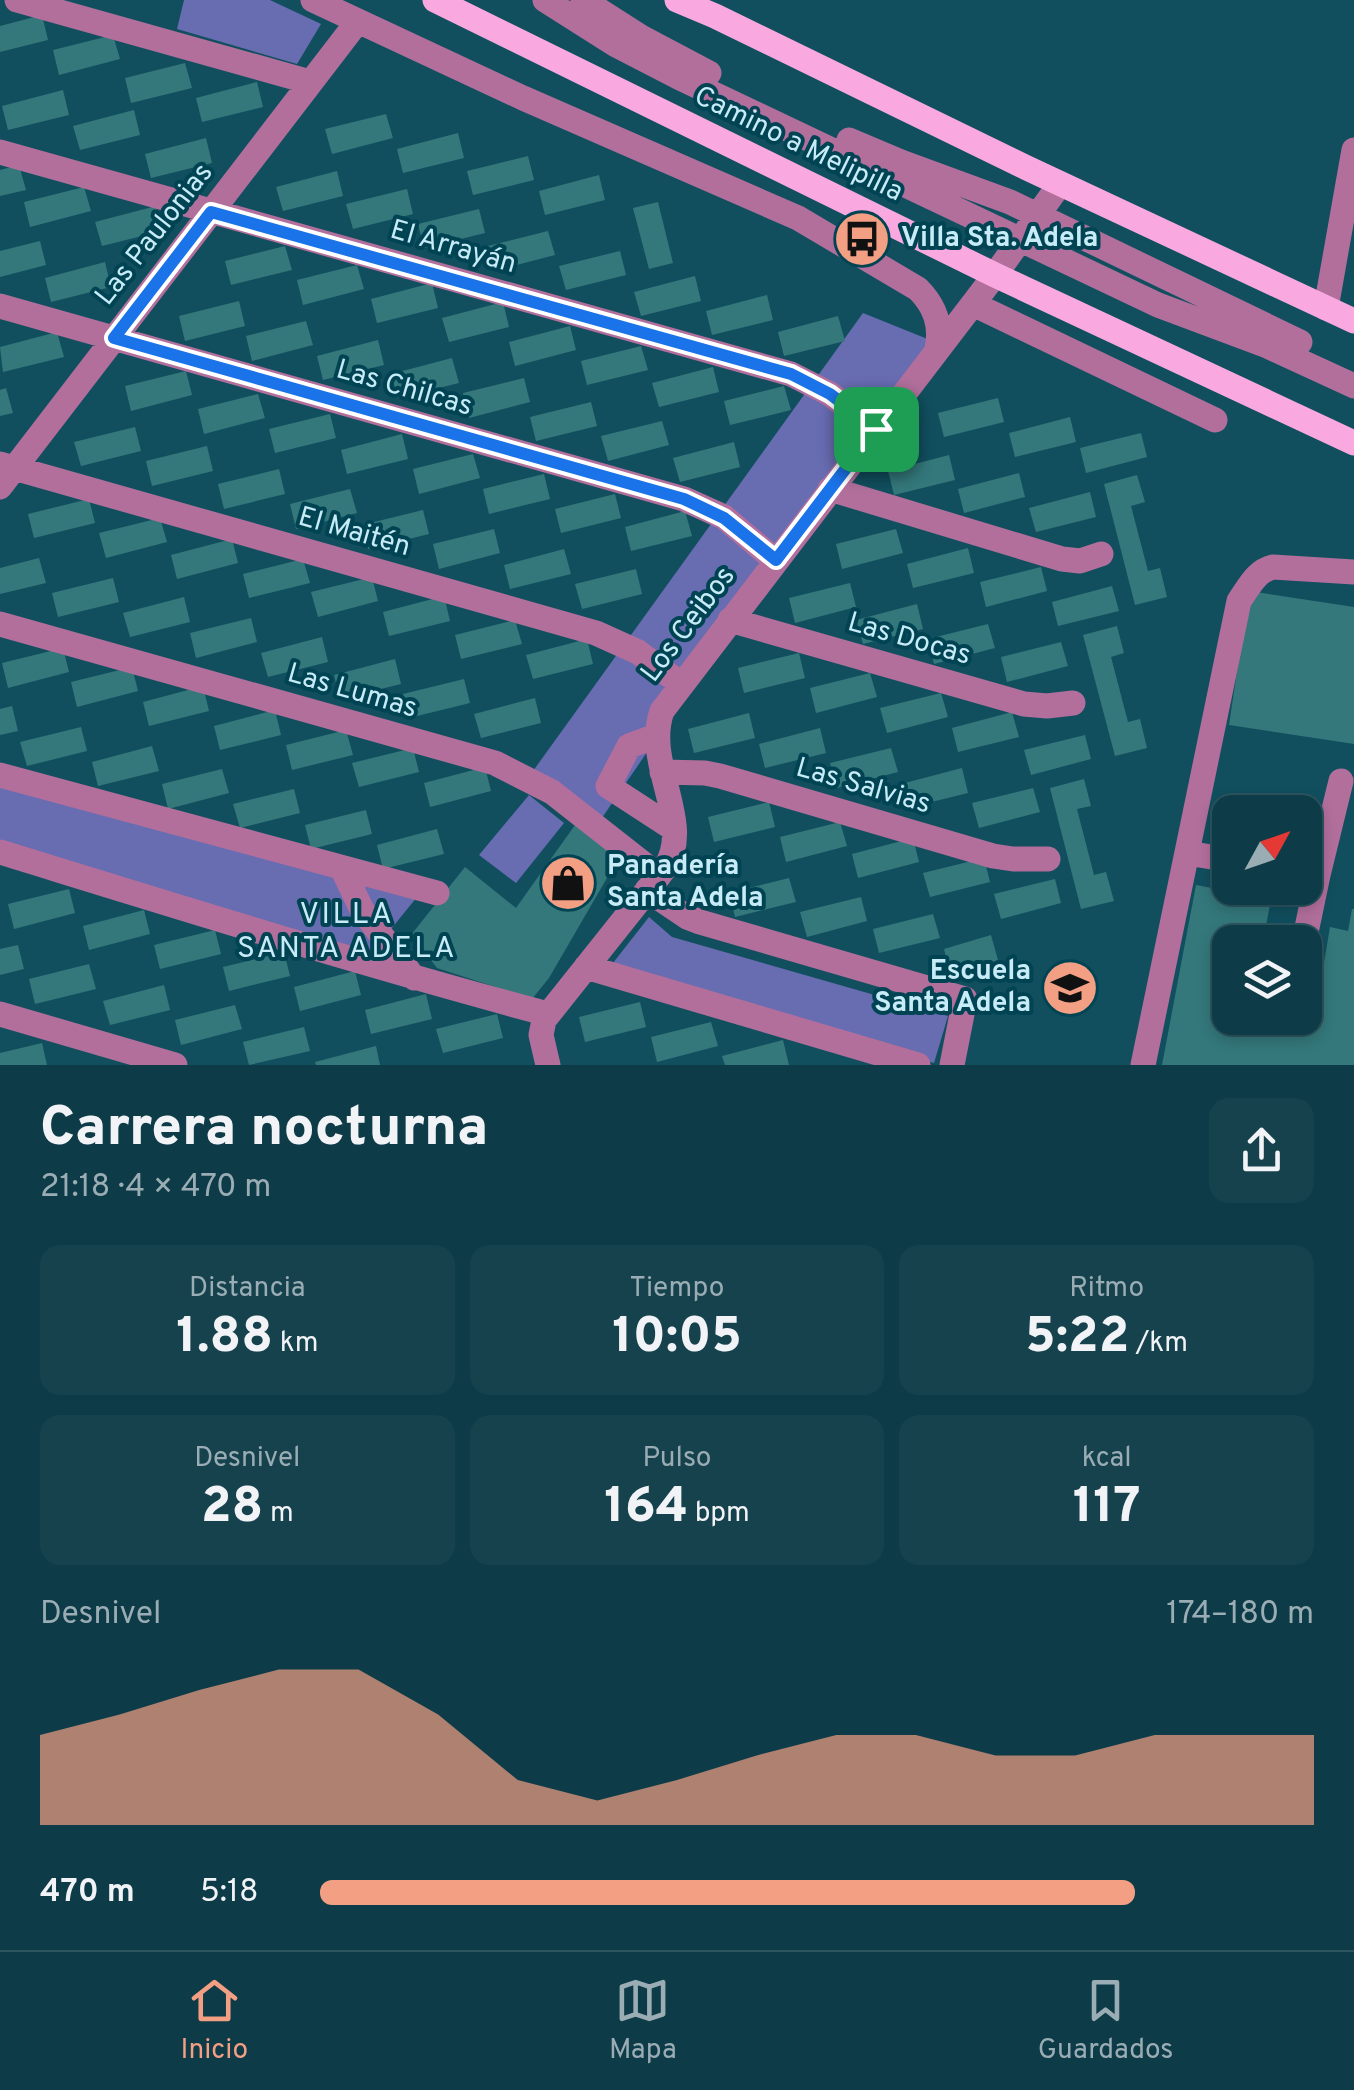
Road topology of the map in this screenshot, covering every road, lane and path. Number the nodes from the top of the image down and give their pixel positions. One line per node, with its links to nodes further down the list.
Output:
1 (17, 0): 8 (street)
2 (312, 0): 7 (street)
3 (435, 0): 15 (main road, Camino a Melipilla)
4 (544, 0): 14 (street)
5 (583, 0): 13 (street)
6 (677, 0): 11 (main road)
7 (358, 21): 8 (street, Las Paulonias); 21 (street)
8 (310, 82): 12 (street, Las Paulonias)
9 (1354, 150): 18 (street)
10 (0, 152): 12 (street, El Arrayán)
11 (1060, 184): 13 (street, Los Ceibos); 18 (main road)
12 (211, 212): 20 (street, Las Paulonias); 25 (street, El Arrayán)
13 (1038, 215): 14 (street, Los Ceibos); 22 (street)
14 (1020, 240): 15 (street, Los Ceibos); 23 (street)
15 (995, 275): 16 (street, Los Ceibos); 26 (main road, Camino a Melipilla)
16 (972, 304): 21 (street, Los Ceibos); 24 (street)
17 (0, 306): 20 (street, Las Chilcas)
18 (1326, 308): 19 (main road)
19 (1354, 321)
20 (114, 338): 27 (street, Las Paulonias); 30 (street, Las Chilcas)
21 (938, 349): 25 (street, Los Ceibos)
22 (1354, 368)
23 (1354, 386)
24 (1215, 420)
25 (876, 429): 28 (street, Los Ceibos)
26 (1354, 442)
27 (5, 473): 34 (street, El Maitén)
28 (830, 490): 29 (street); 30 (street, Los Ceibos)
29 (1101, 554)
30 (776, 560): 32 (street, Los Ceibos)
31 (1354, 572): 43 (street)
32 (730, 620): 34 (street, Los Ceibos); 35 (street, Las Docas)
33 (0, 624): 47 (street, Las Lumas)
34 (681, 684): 36 (street, Los Ceibos)
35 (1073, 703)
36 (656, 736): 37 (street); 40 (street)
37 (662, 772): 40 (street); 45 (street, Las Salvias)
38 (0, 775): 46 (street)
39 (1341, 781): 41 (street)
40 (674, 829): 47 (street)
41 (1322, 842)
42 (0, 852): 50 (street)
43 (1187, 853): 44 (street); 57 (street)
44 (1212, 857)
45 (1048, 859)
46 (342, 868): 48 (street); 50 (street)
47 (653, 883): 49 (street); 56 (street, Las Lumas)
48 (438, 893)
49 (586, 967): 52 (street); 55 (street)
50 (414, 978): 52 (street)
51 (0, 1014): 53 (street)
52 (548, 1014): 54 (street)
53 (174, 1065)
54 (548, 1065)
55 (918, 1065)
56 (952, 1065)
57 (1143, 1065)

